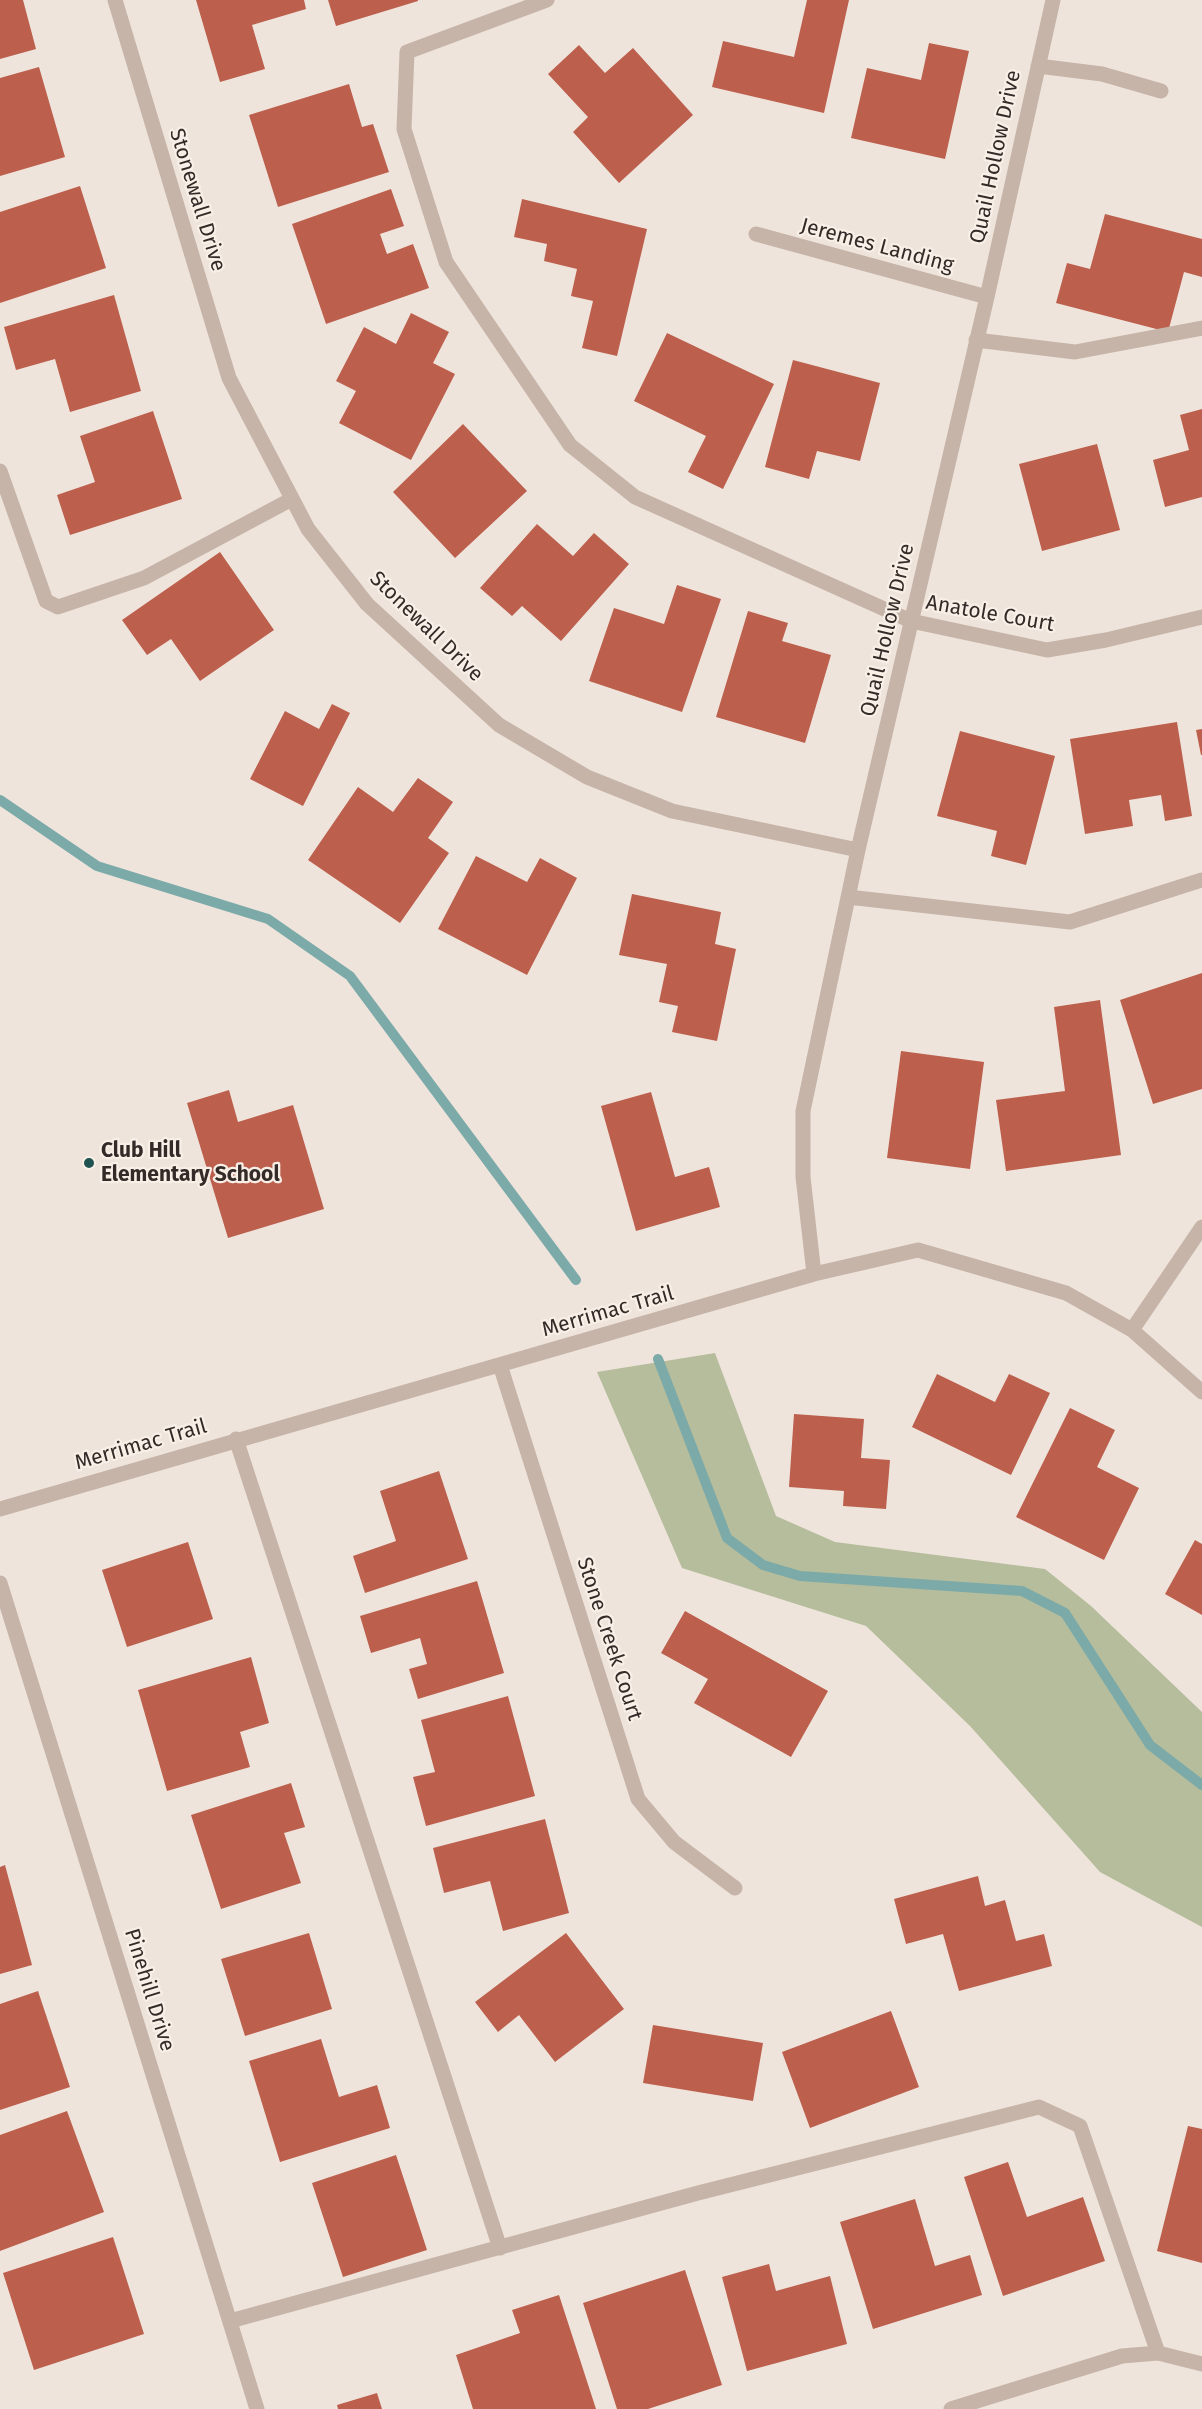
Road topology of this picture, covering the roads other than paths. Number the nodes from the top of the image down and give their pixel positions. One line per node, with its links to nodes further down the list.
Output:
1 (115, 0): 11 (street, Stonewall Drive)
2 (547, 0): 13 (street, Anatole Court)
3 (1053, 0): 4 (street, Quail Hollow Drive)
4 (1038, 66): 5 (street); 7 (street, Quail Hollow Drive)
5 (1161, 91)
6 (756, 234): 7 (street, Jeremes Landing)
7 (987, 297): 9 (street, Quail Hollow Drive)
8 (1202, 328): 9 (street)
9 (976, 340): 13 (street, Quail Hollow Drive)
10 (0, 471): 11 (street)
11 (292, 499): 14 (street, Stonewall Drive)
12 (1202, 617): 13 (street, Anatole Court)
13 (912, 621): 14 (street, Quail Hollow Drive)
14 (858, 850): 16 (street, Quail Hollow Drive)
15 (1202, 880): 16 (street)
16 (848, 897): 18 (street, Quail Hollow Drive)
17 (1202, 1227): 19 (street)
18 (814, 1274): 19 (street, Merrimac Trail); 20 (street, Merrimac Trail)
19 (1132, 1330): 21 (street, Merrimac Trail)
20 (500, 1365): 22 (street, Merrimac Trail); 25 (street, Stone Creek Court)
21 (1202, 1392)
22 (236, 1439): 23 (street, Merrimac Trail); 26 (street)
23 (0, 1509)
24 (0, 1583): 27 (street, Pinehill Drive)
25 (735, 1888)
26 (500, 2248): 27 (street); 28 (street)
27 (230, 2321): 30 (street, Pinehill Drive)
28 (1158, 2353): 29 (street); 31 (street)
29 (1202, 2364)
30 (257, 2409)
31 (951, 2409)

